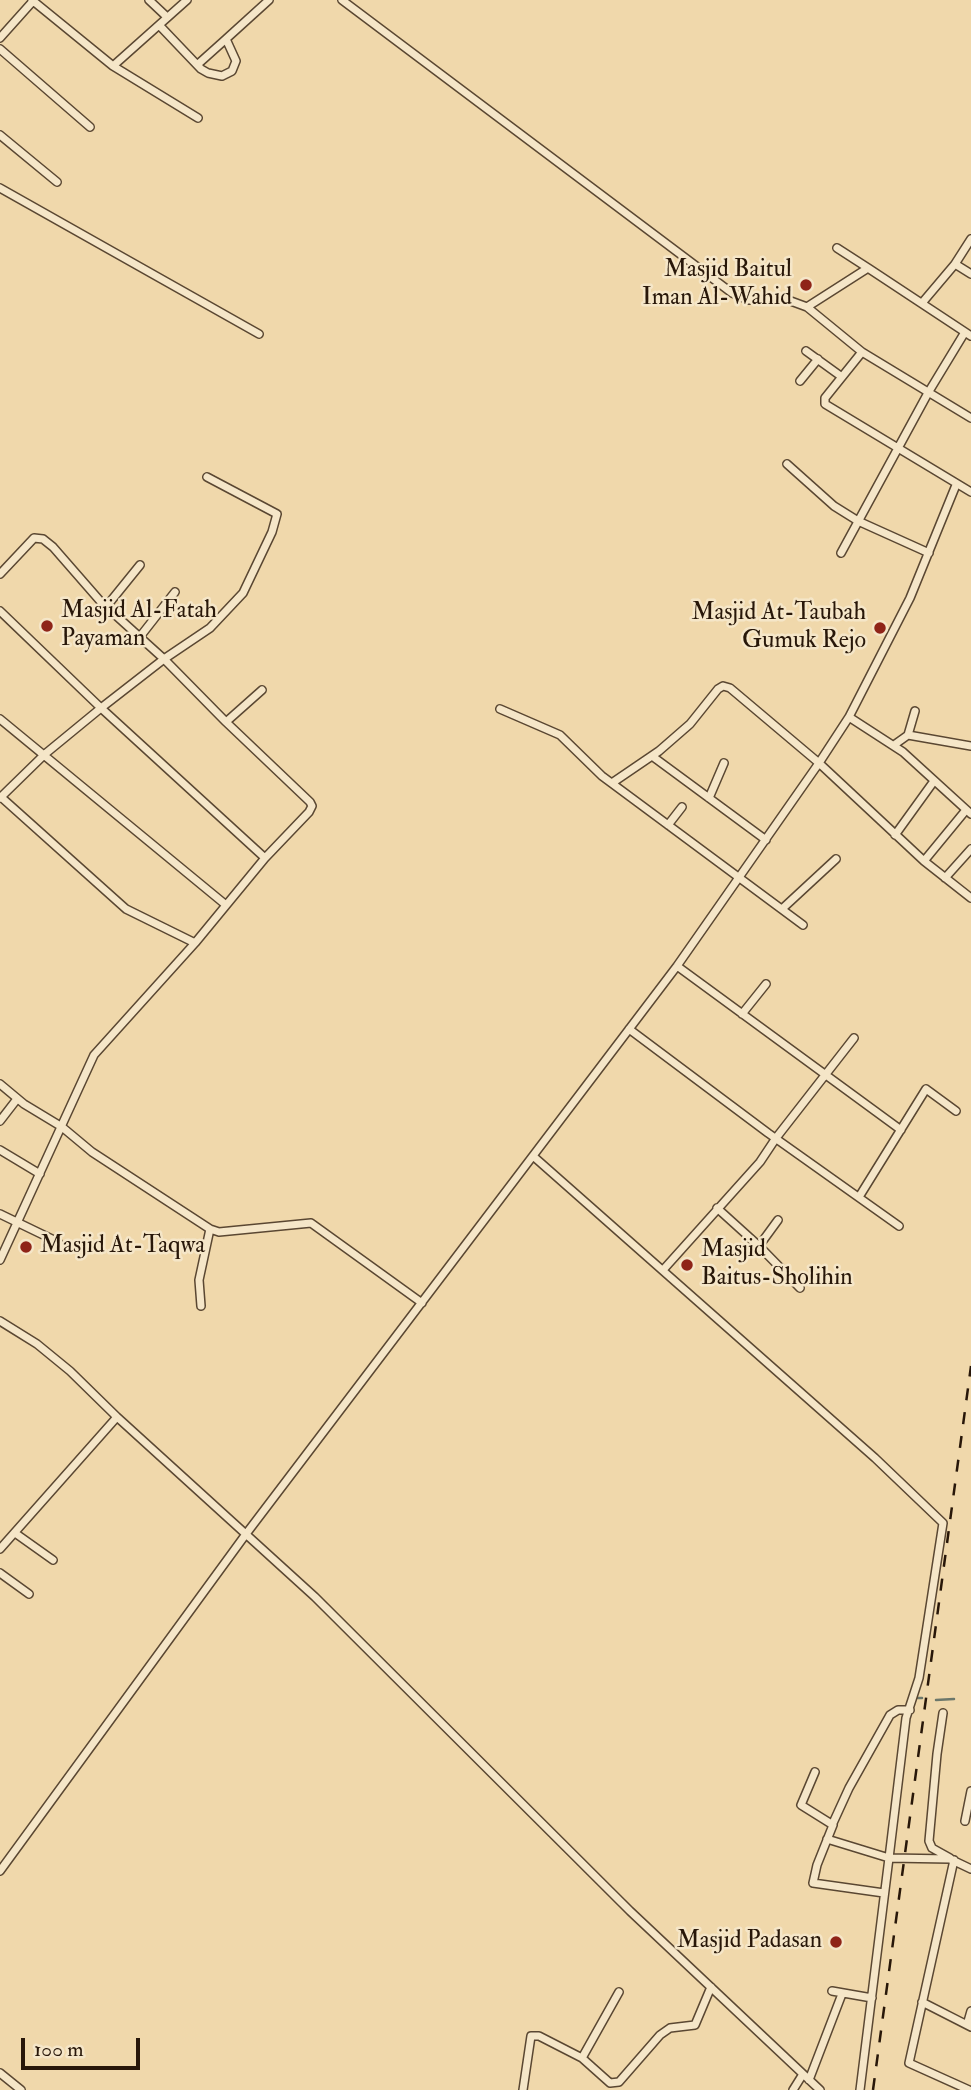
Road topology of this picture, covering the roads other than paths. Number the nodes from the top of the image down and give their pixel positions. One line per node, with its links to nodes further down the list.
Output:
1 (33, 0): 8 (street); 12 (street)
2 (149, 0): 6 (street)
3 (187, 0): 6 (street)
4 (269, 0): 9 (street)
5 (342, 0): 24 (street)
6 (167, 17): 7 (street)
7 (159, 25): 11 (street); 12 (street)
8 (0, 38)
9 (226, 39): 11 (street); 11 (street)
10 (0, 49): 14 (street)
11 (197, 65)
12 (113, 66): 13 (street)
13 (198, 118)
14 (90, 127)
15 (0, 135): 16 (street)
16 (57, 182)
17 (0, 188): 25 (street)
18 (971, 239): 20 (street)
19 (837, 248): 21 (street)
20 (955, 264): 22 (street); 23 (street)
21 (868, 268): 23 (street); 24 (street)
22 (971, 274)
23 (922, 303): 26 (street)
24 (807, 307): 28 (street)
25 (259, 334)
26 (968, 334): 32 (street)
27 (806, 351): 29 (street)
28 (864, 353): 30 (street); 32 (street)
29 (817, 359): 30 (street); 31 (street)
30 (842, 377): 34 (street)
31 (800, 381)
32 (928, 393): 33 (street); 34 (street)
33 (971, 418)
34 (898, 449): 37 (street); 39 (street)
35 (787, 464): 39 (street)
36 (207, 477): 48 (street)
37 (956, 485): 38 (street); 41 (street)
38 (971, 492)
39 (858, 520): 40 (street); 41 (street)
40 (841, 553)
41 (929, 553): 53 (street)
42 (140, 565): 45 (street)
43 (0, 574): 45 (street)
44 (175, 592): 47 (street)
45 (106, 607): 47 (street)
46 (0, 611): 50 (street)
47 (139, 638): 48 (street)
48 (164, 659): 50 (street); 55 (street)
49 (262, 690): 55 (street)
50 (101, 708): 59 (street); 73 (street)
51 (499, 709): 64 (street)
52 (915, 711): 56 (street)
53 (849, 717): 57 (street); 61 (street)
54 (0, 719): 59 (street)
55 (226, 722): 73 (street)
56 (908, 735): 57 (street); 58 (street)
57 (894, 745): 63 (street)
58 (971, 746)
59 (45, 754): 65 (street); 79 (street)
60 (652, 756): 61 (street); 64 (street); 66 (street)
61 (819, 762): 70 (street); 71 (street)
62 (724, 763): 66 (street)
63 (934, 780): 68 (street); 70 (street)
64 (612, 783): 69 (street)
65 (0, 798): 82 (street)
66 (709, 798): 71 (street)
67 (682, 807): 69 (street)
68 (969, 812): 75 (street)
69 (668, 825): 76 (street)
70 (895, 835): 75 (street)
71 (766, 840): 76 (street)
72 (971, 849): 77 (street)
73 (265, 858): 79 (street)
74 (836, 859): 80 (street)
75 (924, 860): 77 (street)
76 (740, 878): 80 (street); 83 (street)
77 (944, 878): 78 (street)
78 (971, 897)
79 (226, 905): 82 (street)
80 (782, 909): 81 (street)
81 (803, 925)
82 (195, 943): 93 (street)
83 (677, 966): 85 (street); 86 (street)
84 (766, 984): 85 (street)
85 (742, 1014): 88 (street)
86 (629, 1029): 95 (street); 97 (street)
87 (854, 1038): 88 (street)
88 (823, 1075): 94 (street); 95 (street)
89 (0, 1084): 90 (street)
90 (17, 1099): 92 (street); 93 (street)
91 (956, 1111): 94 (street)
92 (0, 1121)
93 (62, 1127): 98 (street); 105 (street)
94 (901, 1130): 99 (street)
95 (775, 1138): 99 (street); 100 (street)
96 (0, 1150): 98 (street)
97 (533, 1156): 109 (street); 111 (street)
98 (40, 1174): 103 (street)
99 (859, 1197): 104 (street)
100 (717, 1208): 107 (street); 109 (street)
101 (0, 1214): 103 (street)
102 (778, 1220): 107 (street)
103 (18, 1221): 106 (street); 108 (street)
104 (899, 1226)
105 (210, 1229): 111 (street); 112 (street)
106 (58, 1242)
107 (759, 1246): 110 (street)
108 (0, 1260)
109 (663, 1270): 121 (street)
110 (800, 1288)
111 (422, 1303): 116 (street)
112 (201, 1306)
113 (0, 1321): 114 (street)
114 (117, 1417): 115 (street); 116 (street)
115 (15, 1533): 117 (street); 118 (street)
116 (246, 1534): 131 (street); 133 (street)
117 (0, 1549)
118 (53, 1560)
119 (0, 1573): 120 (street)
120 (29, 1594)
121 (910, 1710): 126 (street); 128 (street)
122 (943, 1713): 129 (street)
123 (815, 1772): 126 (street)
124 (971, 1791): 125 (street)
125 (965, 1821)
126 (833, 1823): 127 (street)
127 (827, 1839): 128 (street); 132 (street)
128 (889, 1858): 129 (street); 132 (street)
129 (952, 1860): 130 (street); 138 (street)
130 (971, 1869)
131 (0, 1871)
132 (884, 1893): 137 (street)
133 (711, 1987): 141 (street); 143 (street)
134 (832, 1991): 136 (street)
135 (619, 1992): 141 (street)
136 (842, 1994): 137 (street); 143 (street)
137 (872, 1998): 148 (street)
138 (922, 2002): 140 (street); 149 (street)
139 (971, 2011): 140 (street)
140 (969, 2026)
141 (582, 2058): 145 (street)
142 (0, 2073): 144 (street)
143 (806, 2077): 146 (street); 147 (street)
144 (21, 2090)
145 (523, 2090)
146 (793, 2090)
147 (820, 2090)
148 (860, 2090)
149 (969, 2090)

